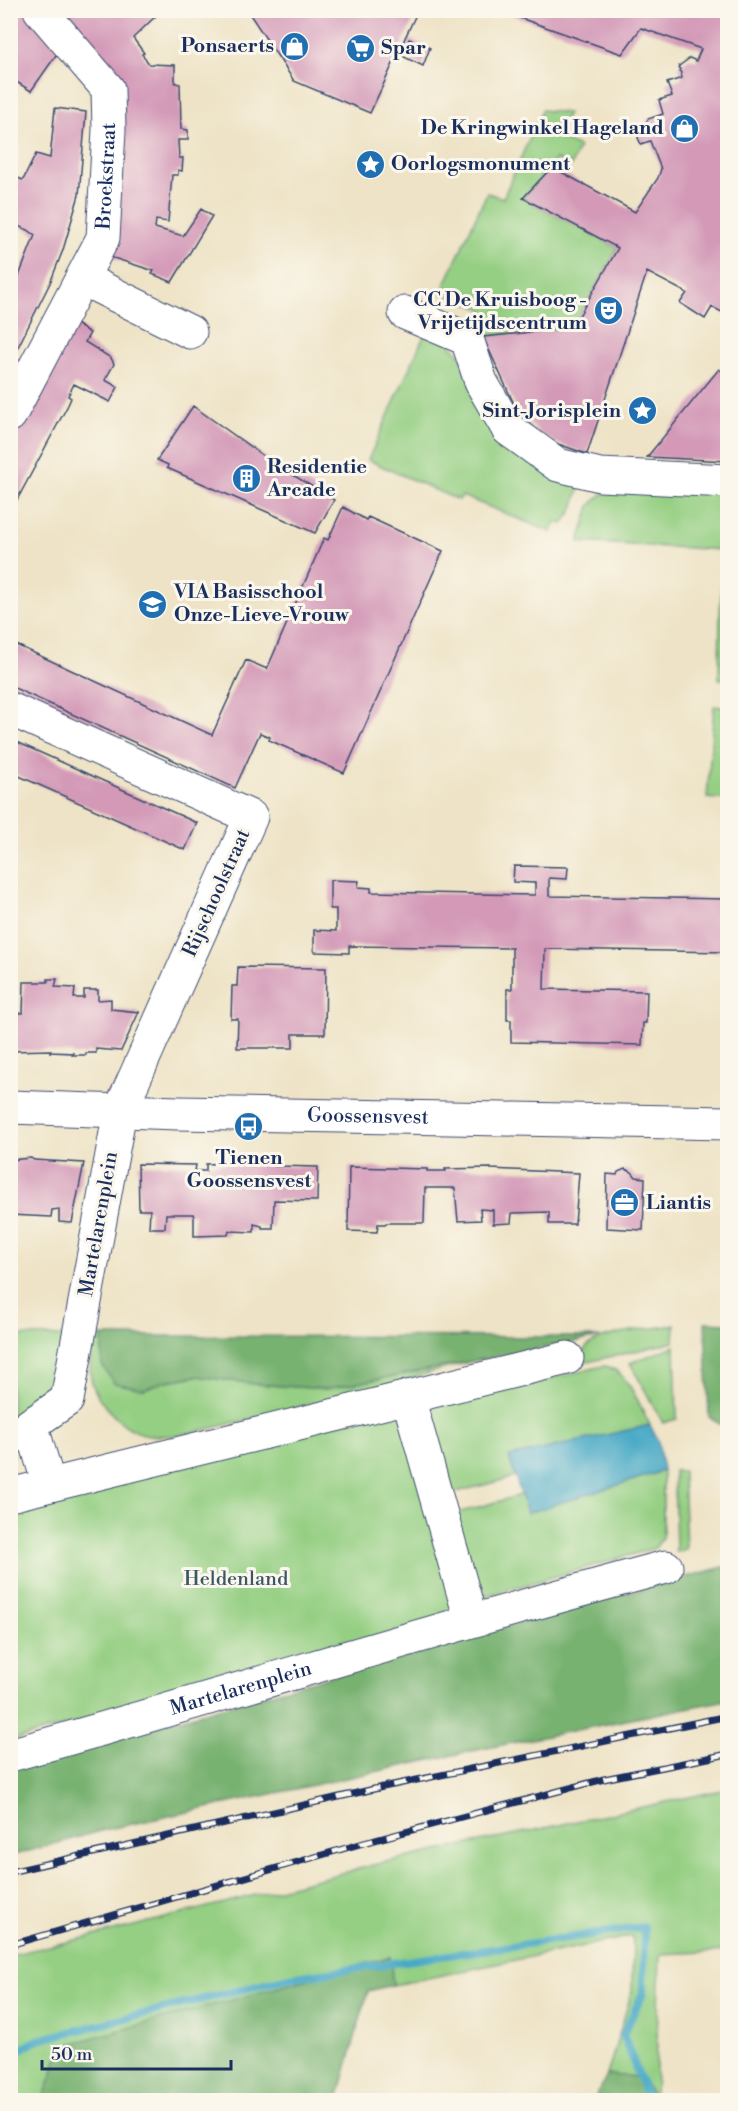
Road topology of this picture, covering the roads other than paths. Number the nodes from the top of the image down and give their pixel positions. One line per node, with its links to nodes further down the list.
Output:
1 (40, 10): 2 (street, Broekstraat)
2 (82, 279): 4 (street); 5 (street, Broekstraat)
3 (405, 313): 6 (street)
4 (190, 332)
5 (10, 415)
6 (728, 481)
7 (10, 710): 9 (street, Rijschoolstraat)
8 (10, 1107): 9 (street, Goossensvest)
9 (120, 1111): 10 (street, Goossensvest); 13 (street, Martelarenplein)
10 (728, 1123)
11 (567, 1358): 12 (street)
12 (408, 1397): 14 (street); 17 (street)
13 (21, 1432): 14 (street, Martelarenplein)
14 (49, 1485): 15 (street)
15 (10, 1495)
16 (666, 1567): 17 (street, Martelarenplein)
17 (471, 1620): 18 (street, Martelarenplein)
18 (10, 1755)

